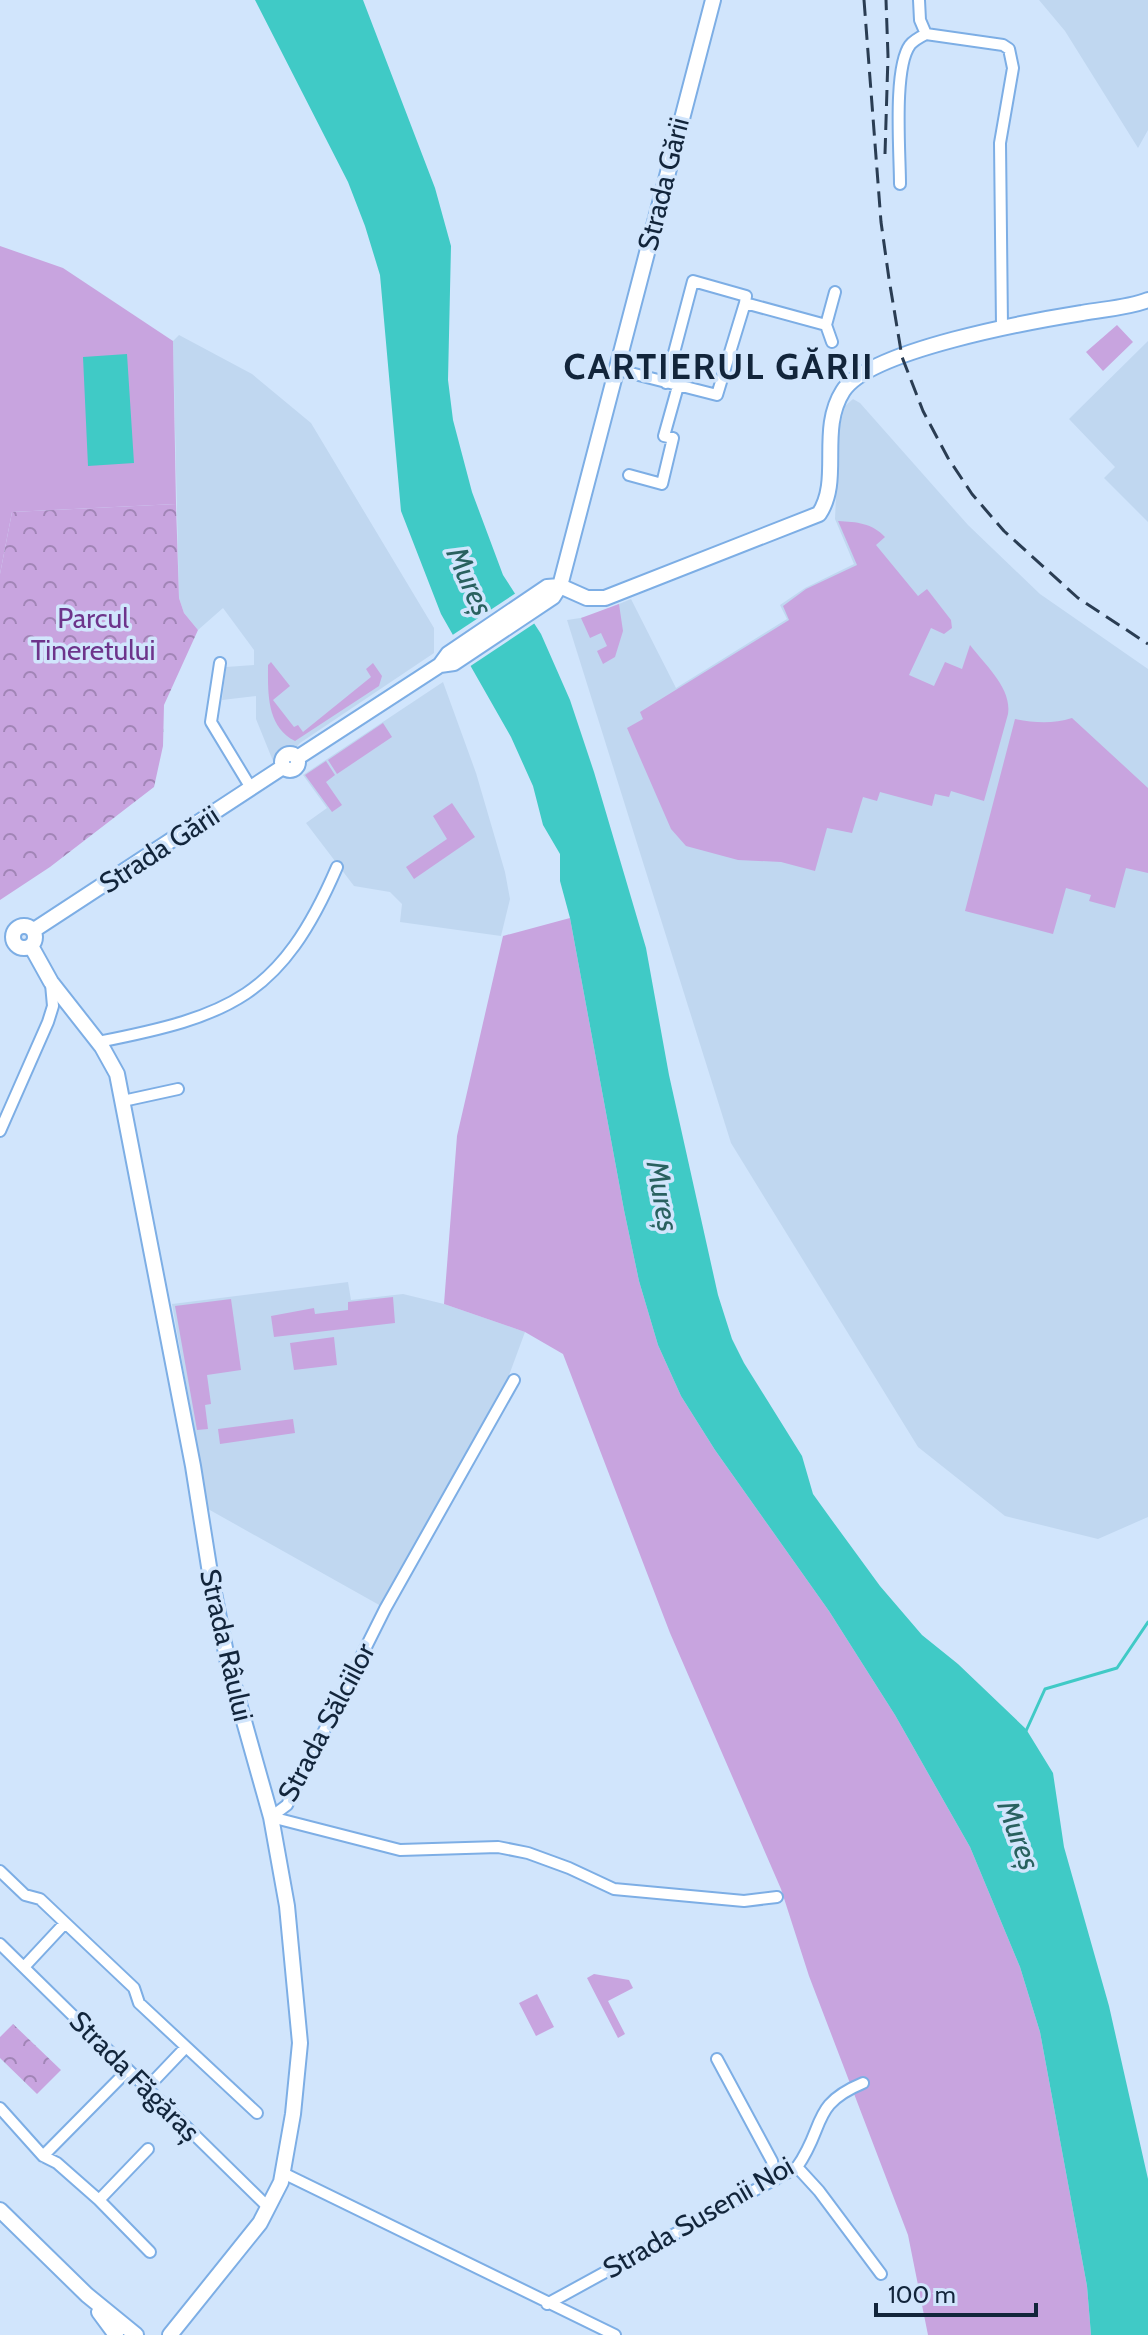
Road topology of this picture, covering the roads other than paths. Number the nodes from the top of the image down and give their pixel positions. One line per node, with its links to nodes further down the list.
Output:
1 (713, 0): 11 (main road, Strada Gării)
2 (919, 0): 3 (street)
3 (926, 34): 4 (street); 9 (street)
4 (900, 184)
5 (835, 292): 8 (street)
6 (1148, 300): 9 (main road)
7 (745, 303): 8 (street, Strada Gării); 12 (street, Strada Gării); 13 (street)
8 (826, 325): 10 (street)
9 (1002, 326): 15 (main road)
10 (832, 342)
11 (615, 369): 12 (street); 15 (main road, Strada Gării)
12 (666, 383): 13 (street)
13 (678, 386): 14 (street)
14 (629, 475)
15 (553, 590): 17 (main road, Strada Gării)
16 (220, 663): 17 (street)
17 (251, 788): 19 (main road, Strada Gării)
18 (337, 867): 23 (street)
19 (34, 930): 20 (main road, Strada Gării); 21 (main road)
20 (6, 939): 21 (main road)
21 (31, 946): 22 (main road, Strada Râului)
22 (51, 982): 23 (main road, Strada Râului); 26 (street)
23 (98, 1042): 25 (main road, Strada Râului)
24 (178, 1089): 25 (street)
25 (123, 1101): 28 (main road, Strada Râului)
26 (0, 1131)
27 (514, 1380): 28 (street, Strada Sălciilor)
28 (271, 1817): 30 (street, Strada Sălciilor); 44 (main road, Strada Râului)
29 (0, 1871): 31 (street)
30 (777, 1897)
31 (65, 1923): 33 (street); 34 (street)
32 (0, 1945): 33 (street, Strada Făgăraș)
33 (24, 1967): 36 (street, Strada Făgăraș)
34 (186, 2047): 38 (street); 40 (street)
35 (717, 2059): 45 (street)
36 (128, 2070): 38 (street, Strada Făgăraș); 42 (street)
37 (863, 2083): 43 (street, Strada Susenii Noi)
38 (147, 2088): 47 (street, Strada Făgăraș)
39 (0, 2108): 42 (street)
40 (257, 2113)
41 (148, 2149): 46 (street)
42 (43, 2156): 46 (street)
43 (797, 2167): 45 (street, Strada Susenii Noi); 50 (street)
44 (283, 2173): 47 (main road, Strada Râului); 52 (street)
45 (775, 2180): 52 (street, Strada Susenii Noi)
46 (99, 2200): 49 (street)
47 (269, 2208): 55 (main road, Strada Râului)
48 (0, 2210): 51 (main road)
49 (150, 2252)
50 (881, 2274)
51 (87, 2295): 53 (main road); 54 (main road)
52 (547, 2304): 56 (street)
53 (116, 2335)
54 (136, 2335)
55 (170, 2335)
56 (615, 2335)

